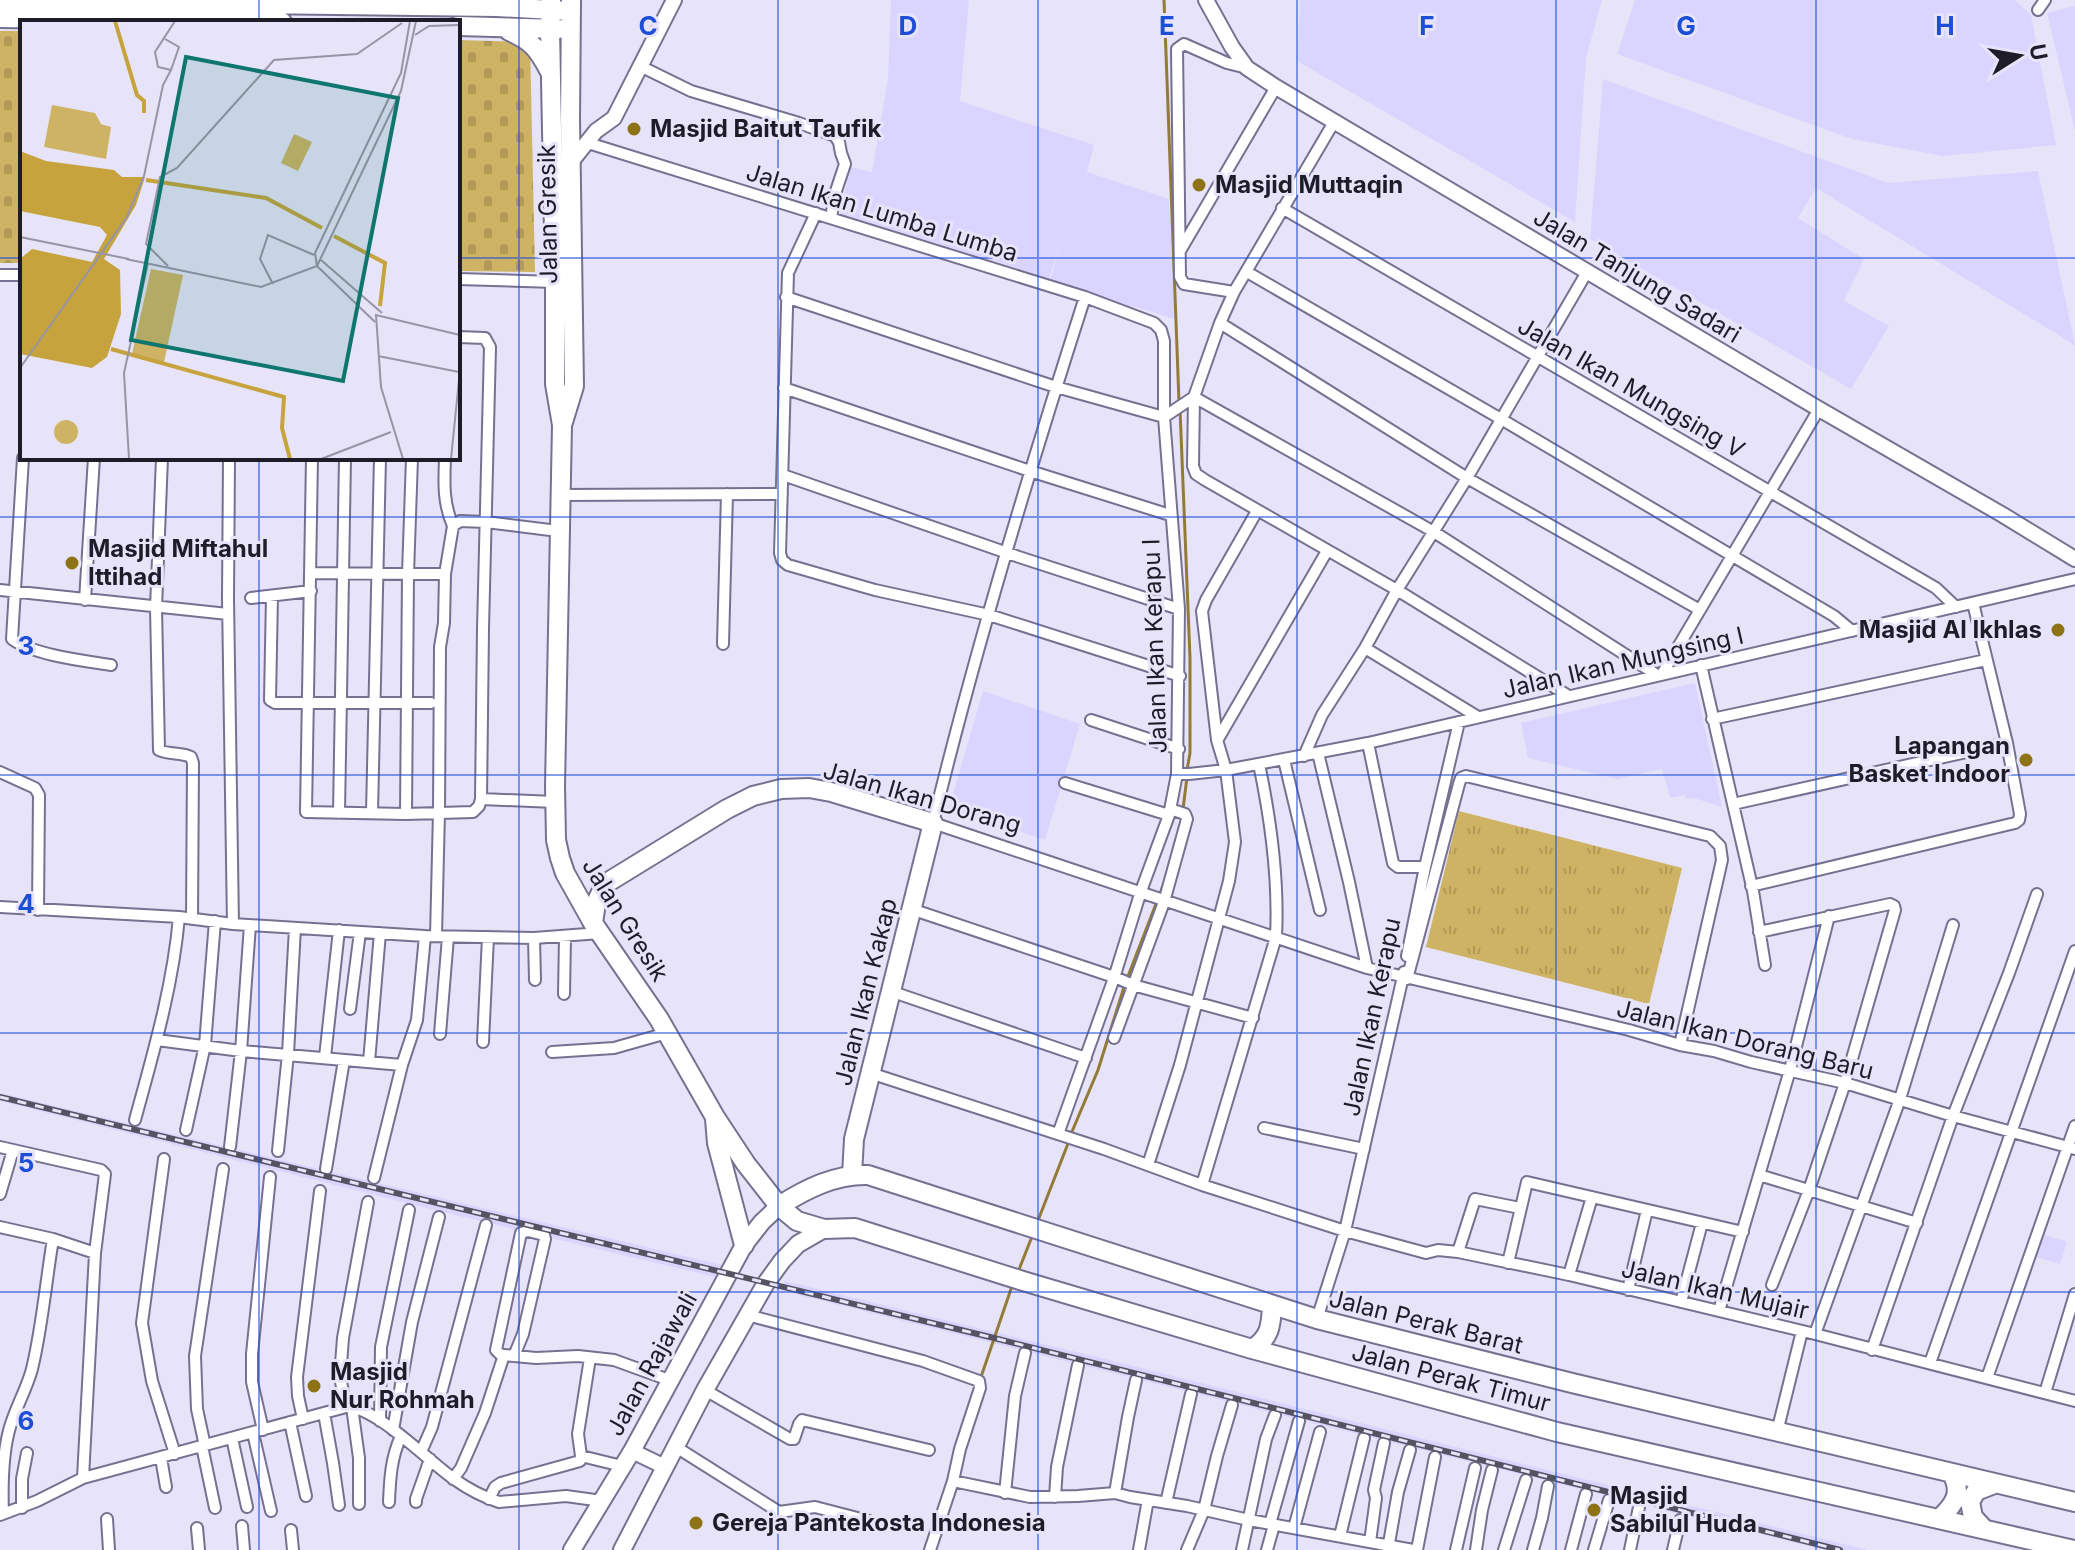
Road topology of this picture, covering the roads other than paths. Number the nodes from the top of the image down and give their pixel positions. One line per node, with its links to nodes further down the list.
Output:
1 (674, 0): 13 (street)
2 (1206, 0): 14 (street, Jalan Tanjung Sadari)
3 (2034, 0): 4 (street)
4 (2045, 0)
5 (0, 1): 6 (highway)
6 (506, 4): 7 (highway)
7 (551, 13): 8 (highway); 12 (highway); 15 (highway, Jalan Gresik)
8 (571, 13): 17 (highway, Jalan Gresik)
9 (0, 18): 10 (highway)
10 (141, 20)
11 (460, 26): 12 (highway)
12 (498, 27): 15 (highway)
13 (640, 66): 19 (street); 23 (street)
14 (1247, 68): 16 (street, Jalan Tanjung Sadari); 24 (street)
15 (551, 73): 28 (highway, Jalan Gresik)
16 (1276, 87): 18 (street, Jalan Tanjung Sadari); 24 (street)
17 (570, 119): 19 (street); 20 (highway, Jalan Gresik)
18 (1334, 122): 21 (street); 26 (street, Jalan Tanjung Sadari)
19 (592, 137): 20 (street); 22 (street, Jalan Ikan Lumba Lumba)
20 (572, 161): 42 (highway, Jalan Gresik)
21 (1282, 208): 25 (street); 35 (street, Jalan Ikan Mungsing V)
22 (816, 213): 23 (street, Jalan Ikan Lumba Lumba); 30 (street)
23 (831, 218): 31 (street, Jalan Ikan Lumba Lumba)
24 (1179, 252): 29 (street)
25 (1247, 272): 29 (street); 41 (street)
26 (1587, 272): 35 (street); 39 (street, Jalan Tanjung Sadari)
27 (460, 279): 28 (street)
28 (555, 282): 42 (highway, Jalan Gresik)
29 (1234, 292): 32 (street)
30 (786, 297): 36 (street); 37 (street)
31 (1085, 297): 33 (street, Jalan Ikan Lumba Lumba); 36 (street)
32 (1220, 323): 38 (street); 54 (street)
33 (1161, 330): 40 (street, Jalan Ikan Kerapu I)
34 (460, 337): 61 (street)
35 (1537, 356): 41 (street); 55 (street, Jalan Ikan Mungsing V)
36 (1056, 387): 40 (street); 52 (street)
37 (784, 388): 52 (street); 53 (street)
38 (1193, 397): 40 (street); 59 (street); 64 (street)
39 (1819, 409): 55 (street); 68 (street, Jalan Tanjung Sadari)
40 (1165, 416): 60 (street, Jalan Ikan Kerapu I)
41 (1501, 419): 54 (street); 67 (street)
42 (562, 425): 58 (highway, Jalan Gresik)
43 (23, 460): 77 (street)
44 (94, 460): 81 (street)
45 (162, 460): 84 (street)
46 (229, 460): 87 (street)
47 (312, 460): 69 (street)
48 (345, 460): 70 (street)
49 (380, 460): 71 (street)
50 (412, 460): 72 (street)
51 (445, 460): 62 (street)
52 (1030, 471): 60 (street); 66 (street)
53 (783, 475): 57 (street); 66 (street)
54 (1467, 478): 64 (street); 86 (street)
55 (1770, 492): 67 (street); 83 (street, Jalan Ikan Mungsing V)
56 (727, 494): 57 (street); 58 (street); 90 (street)
57 (782, 494): 88 (street)
58 (560, 495): 63 (highway, Jalan Gresik)
59 (1257, 511): 65 (street); 107 (street)
60 (1170, 515): 85 (street, Jalan Ikan Kerapu I)
61 (486, 522): 62 (street); 63 (street); 119 (street)
62 (453, 526): 73 (street)
63 (558, 531): 120 (highway, Jalan Gresik)
64 (1434, 532): 76 (street); 95 (street)
65 (1327, 551): 76 (street); 107 (street)
66 (1006, 552): 85 (street); 88 (street)
67 (1732, 556): 86 (street); 89 (street)
68 (2075, 559)
69 (311, 573): 70 (street); 78 (street)
70 (343, 574): 71 (street); 102 (street)
71 (377, 574): 72 (street); 99 (street)
72 (408, 574): 73 (street); 100 (street)
73 (445, 574): 122 (street)
74 (2075, 579): 82 (street, Jalan Ikan Mungsing I)
75 (0, 590): 77 (street)
76 (1397, 590): 91 (street); 97 (street)
77 (14, 591): 81 (street); 93 (street)
78 (311, 591): 79 (street); 98 (street)
79 (272, 596): 80 (street); 98 (street)
80 (251, 598)
81 (85, 600): 84 (street)
82 (1973, 603): 83 (street, Jalan Ikan Mungsing I); 92 (street)
83 (1956, 607): 89 (street, Jalan Ikan Mungsing I)
84 (156, 608): 87 (street); 141 (street)
85 (1179, 609): 96 (street, Jalan Ikan Kerapu I)
86 (1700, 610): 95 (street)
87 (228, 614): 144 (street)
88 (989, 615): 96 (street); 127 (street)
89 (1852, 631): 94 (street, Jalan Ikan Mungsing I)
90 (723, 644)
91 (1365, 648): 103 (street); 112 (street)
92 (1986, 660): 104 (street); 109 (street)
93 (111, 665)
94 (1701, 665): 95 (street, Jalan Ikan Mungsing I); 104 (street)
95 (1660, 674): 97 (street, Jalan Ikan Mungsing I)
96 (1180, 676): 110 (street, Jalan Ikan Kerapu I)
97 (1567, 695): 103 (street, Jalan Ikan Mungsing I)
98 (309, 702): 102 (street); 124 (street)
99 (375, 702): 100 (street); 102 (street); 125 (street)
100 (408, 703): 101 (street); 126 (street)
101 (431, 703)
102 (341, 704): 124 (street)
103 (1478, 717): 106 (street, Jalan Ikan Mungsing I)
104 (1712, 719): 121 (street)
105 (1091, 720): 110 (street)
106 (1459, 722): 108 (street, Jalan Ikan Mungsing I); 128 (street, Jalan Ikan Kerapu)
107 (1217, 740): 115 (street)
108 (1368, 743): 111 (street, Jalan Ikan Mungsing I); 128 (street)
109 (2007, 743): 121 (street); 131 (street)
110 (1179, 749): 117 (street, Jalan Ikan Kerapu I)
111 (1318, 753): 112 (street, Jalan Ikan Mungsing I); 161 (street)
112 (1304, 756): 113 (street, Jalan Ikan Mungsing I)
113 (1284, 760): 114 (street, Jalan Ikan Mungsing I); 138 (street)
114 (1259, 764): 115 (street, Jalan Ikan Mungsing I); 157 (street)
115 (1226, 770): 117 (street, Jalan Ikan Mungsing I); 142 (street)
116 (0, 772): 137 (street)
117 (1182, 774): 123 (street, Jalan Ikan Kerapu I)
118 (1065, 783): 123 (street)
119 (481, 799): 120 (street); 122 (street)
120 (555, 802): 129 (highway, Jalan Gresik)
121 (1733, 804): 131 (street)
122 (439, 812): 126 (street); 153 (street)
123 (1170, 812): 132 (street, Jalan Ikan Kerapu I); 134 (street)
124 (339, 813): 125 (street)
125 (372, 813): 126 (street)
126 (406, 814)
127 (933, 823): 130 (highway, Jalan Ikan Dorang); 132 (street, Jalan Ikan Dorang); 136 (highway, Jalan Ikan Kakap)
128 (1425, 867): 162 (street, Jalan Ikan Kerapu)
129 (565, 873): 130 (highway); 148 (highway, Jalan Gresik)
130 (605, 884): 148 (highway)
131 (1751, 886): 151 (street)
132 (1144, 893): 134 (street, Jalan Ikan Dorang); 164 (street, Jalan Ikan Kerapu I)
133 (2037, 894): 189 (street)
134 (1162, 901): 142 (street); 164 (street)
135 (0, 907): 137 (street)
136 (911, 909): 164 (street); 165 (highway, Jalan Ikan Kakap)
137 (38, 910): 140 (street)
138 (1320, 910)
139 (1829, 916): 151 (street); 185 (street); 187 (street)
140 (179, 917): 141 (street); 173 (street)
141 (192, 919): 143 (street)
142 (1219, 919): 157 (street); 167 (street)
143 (215, 921): 144 (street); 175 (street)
144 (233, 922): 145 (street)
145 (250, 925): 147 (street); 177 (street)
146 (1953, 925): 188 (street)
147 (295, 928): 149 (street); 179 (street)
148 (597, 928): 156 (street); 170 (highway, Jalan Gresik)
149 (339, 930): 150 (street); 180 (street)
150 (360, 932): 152 (street); 168 (street)
151 (1759, 932): 160 (street)
152 (380, 933): 153 (street); 183 (street)
153 (430, 936): 154 (street); 184 (street)
154 (448, 937): 155 (street); 171 (street)
155 (488, 937): 158 (street); 174 (street)
156 (565, 937): 158 (street); 166 (street)
157 (1276, 937): 161 (street); 169 (street)
158 (534, 938): 163 (street)
159 (2075, 951): 195 (street)
160 (1765, 965)
161 (1367, 968): 162 (street)
162 (1405, 979): 176 (street, Jalan Ikan Dorang Baru); 176 (street); 200 (street, Jalan Ikan Kerapu)
163 (535, 980)
164 (1123, 981): 167 (street); 172 (street); 181 (street, Jalan Ikan Kerapu I)
165 (890, 991): 181 (street); 186 (highway, Jalan Ikan Kakap)
166 (564, 994)
167 (1196, 1003): 169 (street); 204 (street)
168 (350, 1009)
169 (1253, 1018): 211 (street)
170 (667, 1033): 178 (street); 190 (highway, Jalan Gresik)
171 (440, 1034)
172 (1114, 1038)
173 (157, 1040): 175 (street); 191 (street)
174 (483, 1042)
175 (205, 1045): 177 (street); 194 (street)
176 (1680, 1045): 185 (street, Jalan Ikan Dorang Baru)
177 (241, 1051): 179 (street); 198 (street)
178 (552, 1052)
179 (288, 1054): 180 (street); 202 (street)
180 (325, 1057): 182 (street)
181 (1086, 1058): 196 (street, Jalan Ikan Kerapu I)
182 (344, 1060): 183 (street); 206 (street)
183 (369, 1062): 184 (street)
184 (402, 1065): 210 (street)
185 (1790, 1070): 187 (street, Jalan Ikan Dorang Baru); 208 (street)
186 (870, 1073): 196 (street); 207 (highway, Jalan Ikan Kakap)
187 (1845, 1083): 188 (street, Jalan Ikan Dorang Baru); 212 (street)
188 (1900, 1099): 189 (street, Jalan Ikan Dorang Baru); 217 (street)
189 (1953, 1116): 195 (street, Jalan Ikan Dorang Baru); 224 (street)
190 (715, 1117): 218 (highway, Jalan Gresik); 231 (highway)
191 (135, 1120)
192 (2075, 1126): 199 (street)
193 (1264, 1128): 200 (street)
194 (186, 1130)
195 (2011, 1130): 199 (street, Jalan Ikan Dorang Baru); 251 (street)
196 (1059, 1135): 204 (street)
197 (0, 1147): 201 (street)
198 (230, 1147)
199 (2072, 1148): 253 (street)
200 (1364, 1149): 228 (street, Jalan Ikan Kerapu)
201 (13, 1150): 214 (street); 233 (street)
202 (278, 1151)
203 (164, 1159): 281 (street)
204 (1148, 1165): 211 (street)
205 (223, 1169): 275 (street)
206 (326, 1169)
207 (852, 1175): 218 (highway, Jalan Perak Barat); 240 (highway, Jalan Perak Barat)
208 (1759, 1175): 212 (street); 229 (street)
209 (270, 1177): 268 (street)
210 (374, 1178)
211 (1202, 1185): 228 (street)
212 (1809, 1190): 217 (street); 236 (street)
213 (320, 1191): 264 (street)
214 (0, 1194)
215 (1592, 1197): 219 (street); 221 (street); 235 (street)
216 (368, 1202): 261 (street)
217 (1861, 1205): 224 (street); 245 (street)
218 (779, 1206): 227 (highway, Jalan Gresik); 231 (main road, Jalan Rajawali)
219 (1520, 1208): 232 (street); 234 (street)
220 (409, 1210): 265 (street)
221 (1647, 1210): 223 (street); 237 (street)
222 (439, 1217): 271 (street)
223 (1702, 1223): 229 (street); 239 (street)
224 (1917, 1223): 247 (street)
225 (486, 1225): 282 (street)
226 (0, 1227): 230 (street)
227 (824, 1229): 242 (main road); 246 (highway, Jalan Perak Timur)
228 (1345, 1231): 232 (street, Jalan Ikan Mujair); 243 (street, Jalan Ikan Kerapu)
229 (1743, 1232): 241 (street)
230 (53, 1239): 233 (street); 319 (street)
231 (744, 1245): 254 (main road, Jalan Rajawali)
232 (1458, 1252): 234 (street, Jalan Ikan Mujair)
233 (95, 1253): 291 (street)
234 (1508, 1263): 235 (street, Jalan Ikan Mujair)
235 (1569, 1275): 237 (street, Jalan Ikan Mujair)
236 (1772, 1285)
237 (1628, 1290): 239 (street, Jalan Ikan Mujair)
238 (2075, 1294): 257 (street)
239 (1681, 1302): 241 (street, Jalan Ikan Mujair)
240 (1272, 1306): 243 (highway, Jalan Perak Barat); 246 (highway)
241 (1719, 1311): 244 (street, Jalan Ikan Mujair)
242 (747, 1315): 256 (main road); 294 (street)
243 (1317, 1319): 270 (highway, Jalan Perak Barat)
244 (1802, 1331): 245 (street, Jalan Ikan Mujair); 270 (street)
245 (1815, 1334): 247 (street, Jalan Ikan Mujair)
246 (1252, 1349): 321 (highway, Jalan Perak Timur)
247 (1872, 1350): 251 (street, Jalan Ikan Mujair)
248 (1025, 1353): 298 (street)
249 (507, 1355): 249 (street); 250 (street); 292 (street)
250 (590, 1358): 254 (street); 283 (street)
251 (1930, 1363): 253 (street, Jalan Ikan Mujair)
252 (1078, 1365): 302 (street)
253 (1987, 1378): 257 (street, Jalan Ikan Mujair)
254 (669, 1380): 279 (main road, Jalan Rajawali)
255 (1136, 1380): 299 (street)
256 (705, 1390): 276 (main road); 277 (street)
257 (2045, 1393): 259 (street, Jalan Ikan Mujair)
258 (1191, 1394): 310 (street)
259 (2075, 1401)
260 (1232, 1405): 317 (street)
261 (349, 1407): 262 (street); 265 (street); 311 (street)
262 (324, 1413): 264 (street); 312 (street)
263 (1275, 1415): 322 (street)
264 (303, 1419): 267 (street)
265 (380, 1421): 271 (street)
266 (1299, 1421): 325 (street)
267 (290, 1422): 268 (street); 301 (street)
268 (258, 1431): 272 (street); 318 (street)
269 (1320, 1432): 328 (street)
270 (1777, 1432): 290 (highway, Jalan Perak Barat)
271 (397, 1433): 282 (street); 307 (street)
272 (232, 1438): 275 (street); 313 (street)
273 (1364, 1438): 331 (street)
274 (1384, 1443): 332 (street)
275 (203, 1446): 281 (street); 316 (street)
276 (676, 1447): 287 (main road); 324 (street)
277 (929, 1450)
278 (1410, 1450): 334 (street)
279 (632, 1451): 286 (main road, Jalan Rajawali); 287 (street)
280 (27, 1453): 315 (street)
281 (175, 1454): 285 (street)
282 (426, 1456): 292 (street); 308 (street)
283 (581, 1456): 286 (street); 303 (street)
284 (1435, 1457): 346 (street)
285 (161, 1458): 291 (street); 297 (street)
286 (622, 1466): 305 (main road, Jalan Rajawali)
287 (665, 1467): 340 (main road)
288 (1475, 1468): 347 (street)
289 (1492, 1470): 348 (street)
290 (1952, 1474): 295 (highway, Jalan Perak Barat); 321 (highway)
291 (83, 1478): 315 (street)
292 (453, 1479): 303 (street)
293 (1526, 1480): 349 (street)
294 (953, 1481): 298 (street); 341 (street)
295 (1994, 1484): 309 (highway, Jalan Perak Barat); 329 (highway)
296 (1548, 1486): 350 (street)
297 (166, 1487)
298 (1005, 1493): 302 (street)
299 (1115, 1493): 302 (street); 306 (street)
300 (1586, 1494): 351 (street)
301 (306, 1496)
302 (1055, 1497)
303 (489, 1499): 305 (street)
304 (1609, 1500): 352 (street)
305 (602, 1501): 339 (main road, Jalan Rajawali)
306 (1150, 1501): 310 (street); 342 (street)
307 (389, 1502)
308 (416, 1502)
309 (2075, 1502)
310 (1166, 1503): 317 (street)
311 (359, 1504)
312 (339, 1505)
313 (247, 1507)
314 (1639, 1507): 353 (street)
315 (22, 1508): 319 (street)
316 (215, 1508)
317 (1204, 1510): 322 (street); 343 (street)
318 (271, 1511)
319 (2, 1514)
320 (107, 1519): 335 (street)
321 (1939, 1519): 329 (highway, Jalan Perak Timur)
322 (1249, 1520): 325 (street); 344 (street)
323 (1680, 1520): 354 (street)
324 (869, 1521)
325 (1272, 1524): 328 (street); 345 (street)
326 (242, 1526): 337 (street)
327 (197, 1528): 336 (street)
328 (1294, 1528): 331 (street)
329 (1984, 1529): 355 (highway, Jalan Perak Timur)
330 (291, 1530): 338 (street)
331 (1340, 1536): 333 (street)
332 (1370, 1542): 333 (street); 334 (street)
333 (1351, 1544)
334 (1388, 1548): 346 (street)
335 (109, 1550)
336 (199, 1550)
337 (244, 1550)
338 (293, 1550)
339 (572, 1550)
340 (622, 1550)
341 (930, 1550)
342 (1139, 1550)
343 (1187, 1550)
344 (1242, 1550)
345 (1267, 1550)
346 (1415, 1550)
347 (1456, 1550)
348 (1476, 1550)
349 (1504, 1550)
350 (1533, 1550)
351 (1571, 1550)
352 (1594, 1550)
353 (1630, 1550)
354 (1673, 1550)
355 (2074, 1550)

